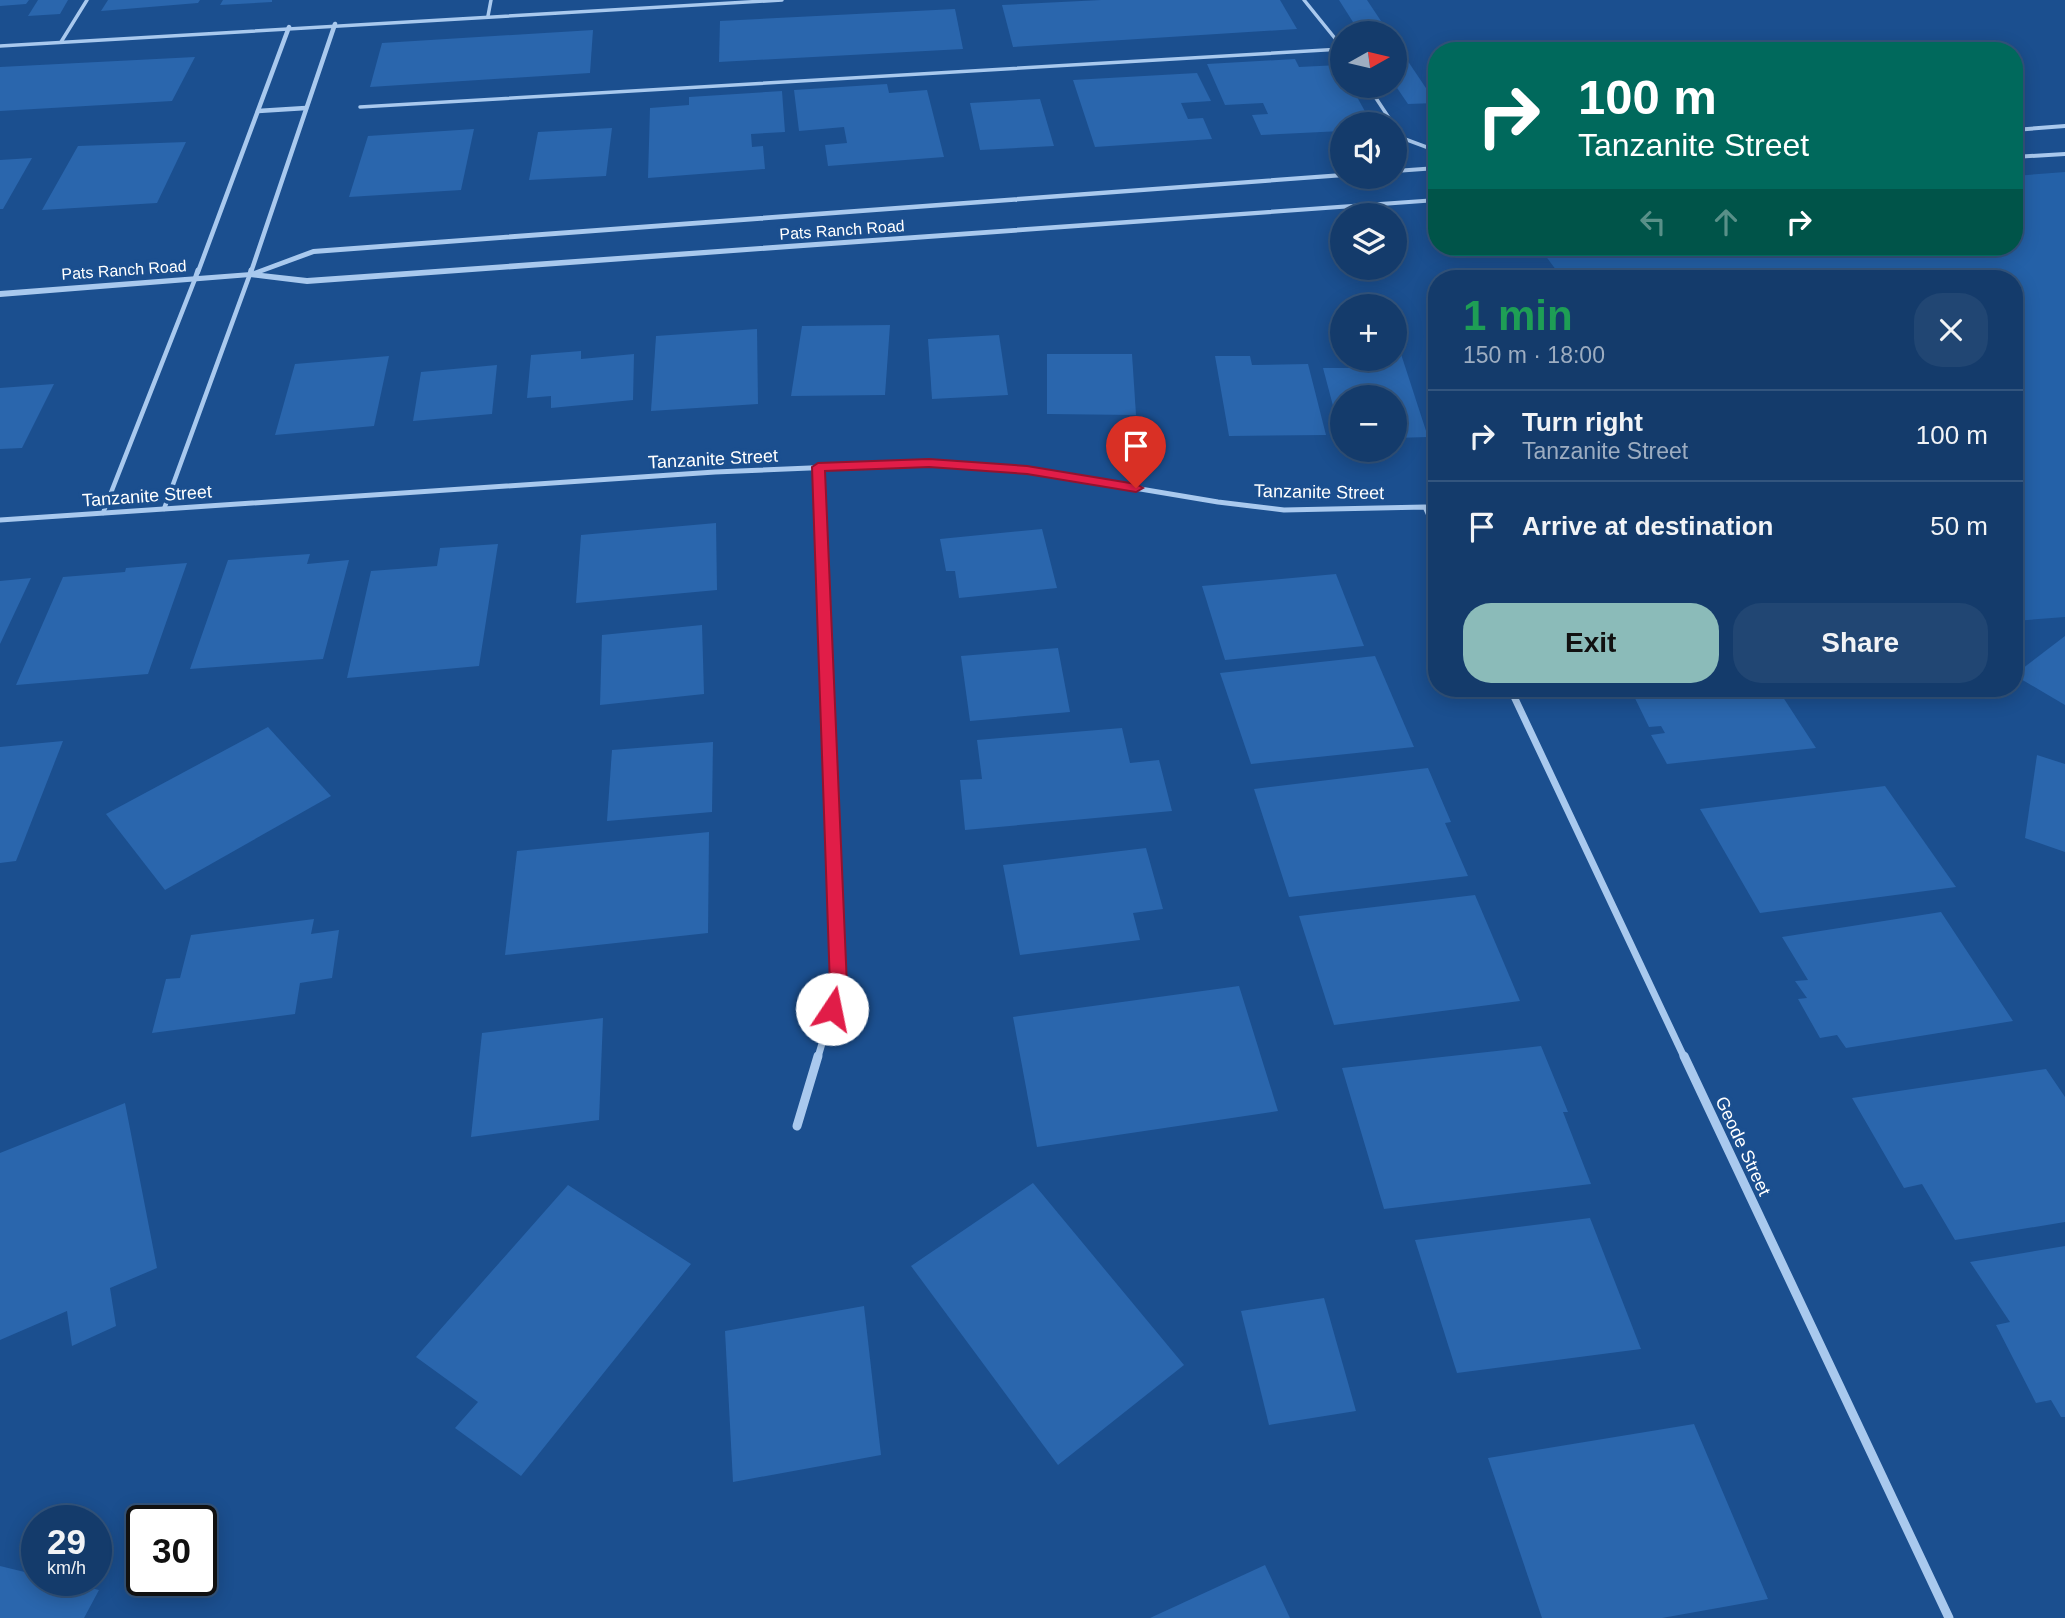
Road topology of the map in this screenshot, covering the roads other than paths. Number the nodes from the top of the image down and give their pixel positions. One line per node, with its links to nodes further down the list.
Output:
1 (87, 0): 9 (lane)
2 (491, 0): 5 (lane)
3 (782, 0): 5 (lane)
4 (1304, 0): 8 (lane)
5 (488, 16): 6 (lane)
6 (335, 24): 7 (lane); 13 (street)
7 (289, 27): 9 (lane); 14 (street)
8 (1330, 33)
9 (61, 42): 10 (lane)
10 (0, 46)
11 (1330, 49): 12 (lane)
12 (360, 107)
13 (306, 108): 14 (street); 25 (street)
14 (258, 111): 26 (street)
15 (2065, 126): 16 (street)
16 (2023, 129)
17 (1407, 140): 18 (lane)
18 (1428, 148)
19 (2065, 154): 20 (street)
20 (2023, 156)
21 (1428, 169): 22 (street)
22 (1407, 170)
23 (1330, 176): 25 (street, Pats Ranch Road)
24 (1428, 201): 25 (street, Pats Ranch Road)
25 (250, 274): 26 (street, Pats Ranch Road); 29 (lane)
26 (195, 279): 27 (street, Pats Ranch Road); 30 (lane)
27 (0, 294)
28 (818, 467): 29 (street, Tanzanite Street); 31 (street, Tanzanite Street); 34 (street)
29 (164, 509): 30 (street, Tanzanite Street)
30 (103, 513): 32 (street, Tanzanite Street)
31 (1428, 514)
32 (0, 520)
33 (1514, 697): 35 (street, Geode Street)
34 (797, 1126)
35 (1949, 1618)

